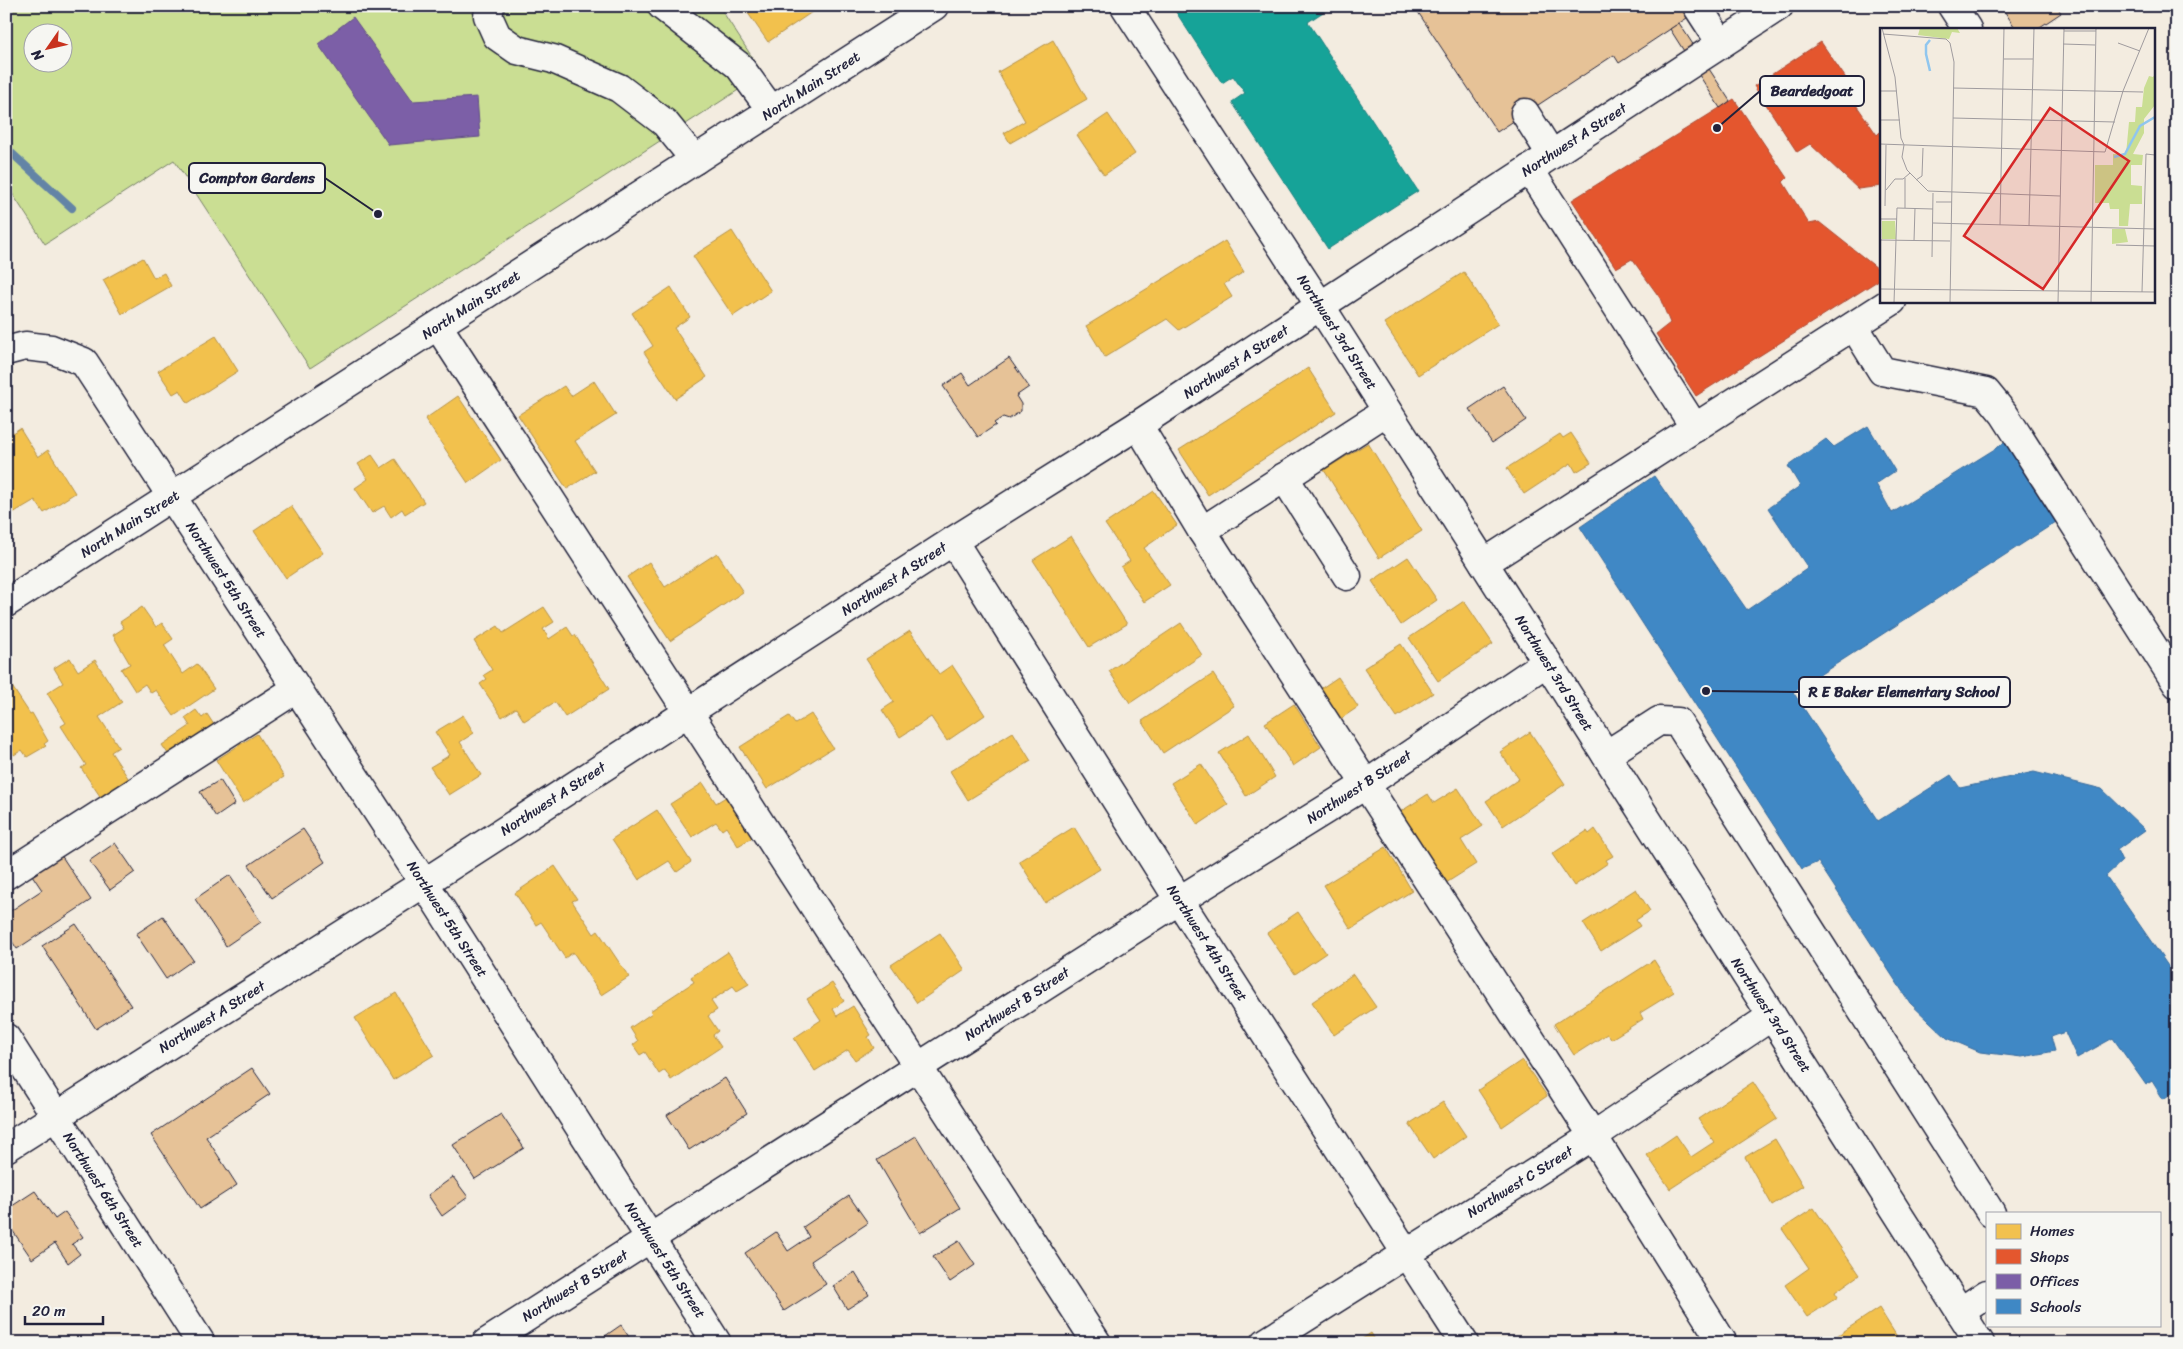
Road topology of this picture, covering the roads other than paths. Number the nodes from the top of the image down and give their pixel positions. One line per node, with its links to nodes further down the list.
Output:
1 (490, 6): 13 (street)
2 (662, 6): 10 (street)
3 (934, 6): 10 (street, North Main Street)
4 (1125, 6): 16 (street, Northwest 3rd Street)
5 (1697, 6): 9 (street)
6 (1779, 6): 9 (street, Northwest A Street)
7 (1952, 6): 8 (street)
8 (1965, 28)
9 (1722, 44): 12 (street, Northwest A Street)
10 (772, 111): 13 (street, North Main Street)
11 (1525, 113): 12 (street)
12 (1551, 154): 14 (street, Northwest A Street)
13 (695, 160): 17 (street, North Main Street)
14 (1529, 169): 16 (street, Northwest A Street); 22 (street)
15 (1890, 302): 18 (street)
16 (1321, 306): 20 (street, Northwest 3rd Street); 21 (street, Northwest A Street)
17 (438, 326): 24 (street, North Main Street); 33 (street)
18 (1854, 326): 22 (street); 31 (street)
19 (6, 351): 24 (street, Northwest 5th Street)
20 (1387, 411): 23 (street); 27 (street, Northwest 3rd Street)
21 (1138, 425): 25 (street); 26 (street, Northwest A Street)
22 (1695, 428): 27 (street)
23 (1284, 478): 25 (street); 28 (street)
24 (172, 497): 29 (street, North Main Street); 32 (street, Northwest 5th Street)
25 (1202, 531): 35 (street)
26 (953, 540): 33 (street, Northwest A Street); 38 (street, Northwest 4th Street)
27 (1484, 563): 30 (street, Northwest 3rd Street)
28 (1347, 576)
29 (6, 603)
30 (1547, 662): 34 (street, Northwest 3rd Street); 35 (street, Northwest B Street)
31 (2177, 684)
32 (296, 689): 36 (street); 37 (street, Northwest 5th Street)
33 (688, 712): 37 (street, Northwest A Street); 41 (street)
34 (1606, 755): 39 (street, Northwest 3rd Street); 45 (street)
35 (1365, 785): 38 (street, Northwest B Street); 43 (street)
36 (6, 874)
37 (424, 883): 42 (street, Northwest A Street); 46 (street, Northwest 5th Street)
38 (1180, 900): 41 (street, Northwest B Street); 47 (street, Northwest 4th Street)
39 (1772, 1016): 43 (street, Northwest C Street); 49 (street, Northwest 3rd Street)
40 (6, 1038): 42 (street, Northwest 6th Street)
41 (918, 1067): 46 (street, Northwest B Street); 53 (street)
42 (56, 1117): 44 (street, Northwest A Street); 50 (street, Northwest 6th Street)
43 (1593, 1136): 47 (street, Northwest C Street); 56 (street)
44 (6, 1148)
45 (1990, 1212)
46 (651, 1238): 51 (street, Northwest B Street); 52 (street, Northwest 5th Street)
47 (1407, 1253): 54 (street, Northwest C Street); 55 (street, Northwest 4th Street)
48 (1986, 1295): 49 (street)
49 (1960, 1312): 57 (street, Northwest 3rd Street)
50 (201, 1343)
51 (486, 1343)
52 (717, 1343)
53 (1097, 1343)
54 (1265, 1343)
55 (1464, 1343)
56 (1722, 1343)
57 (1980, 1343)

